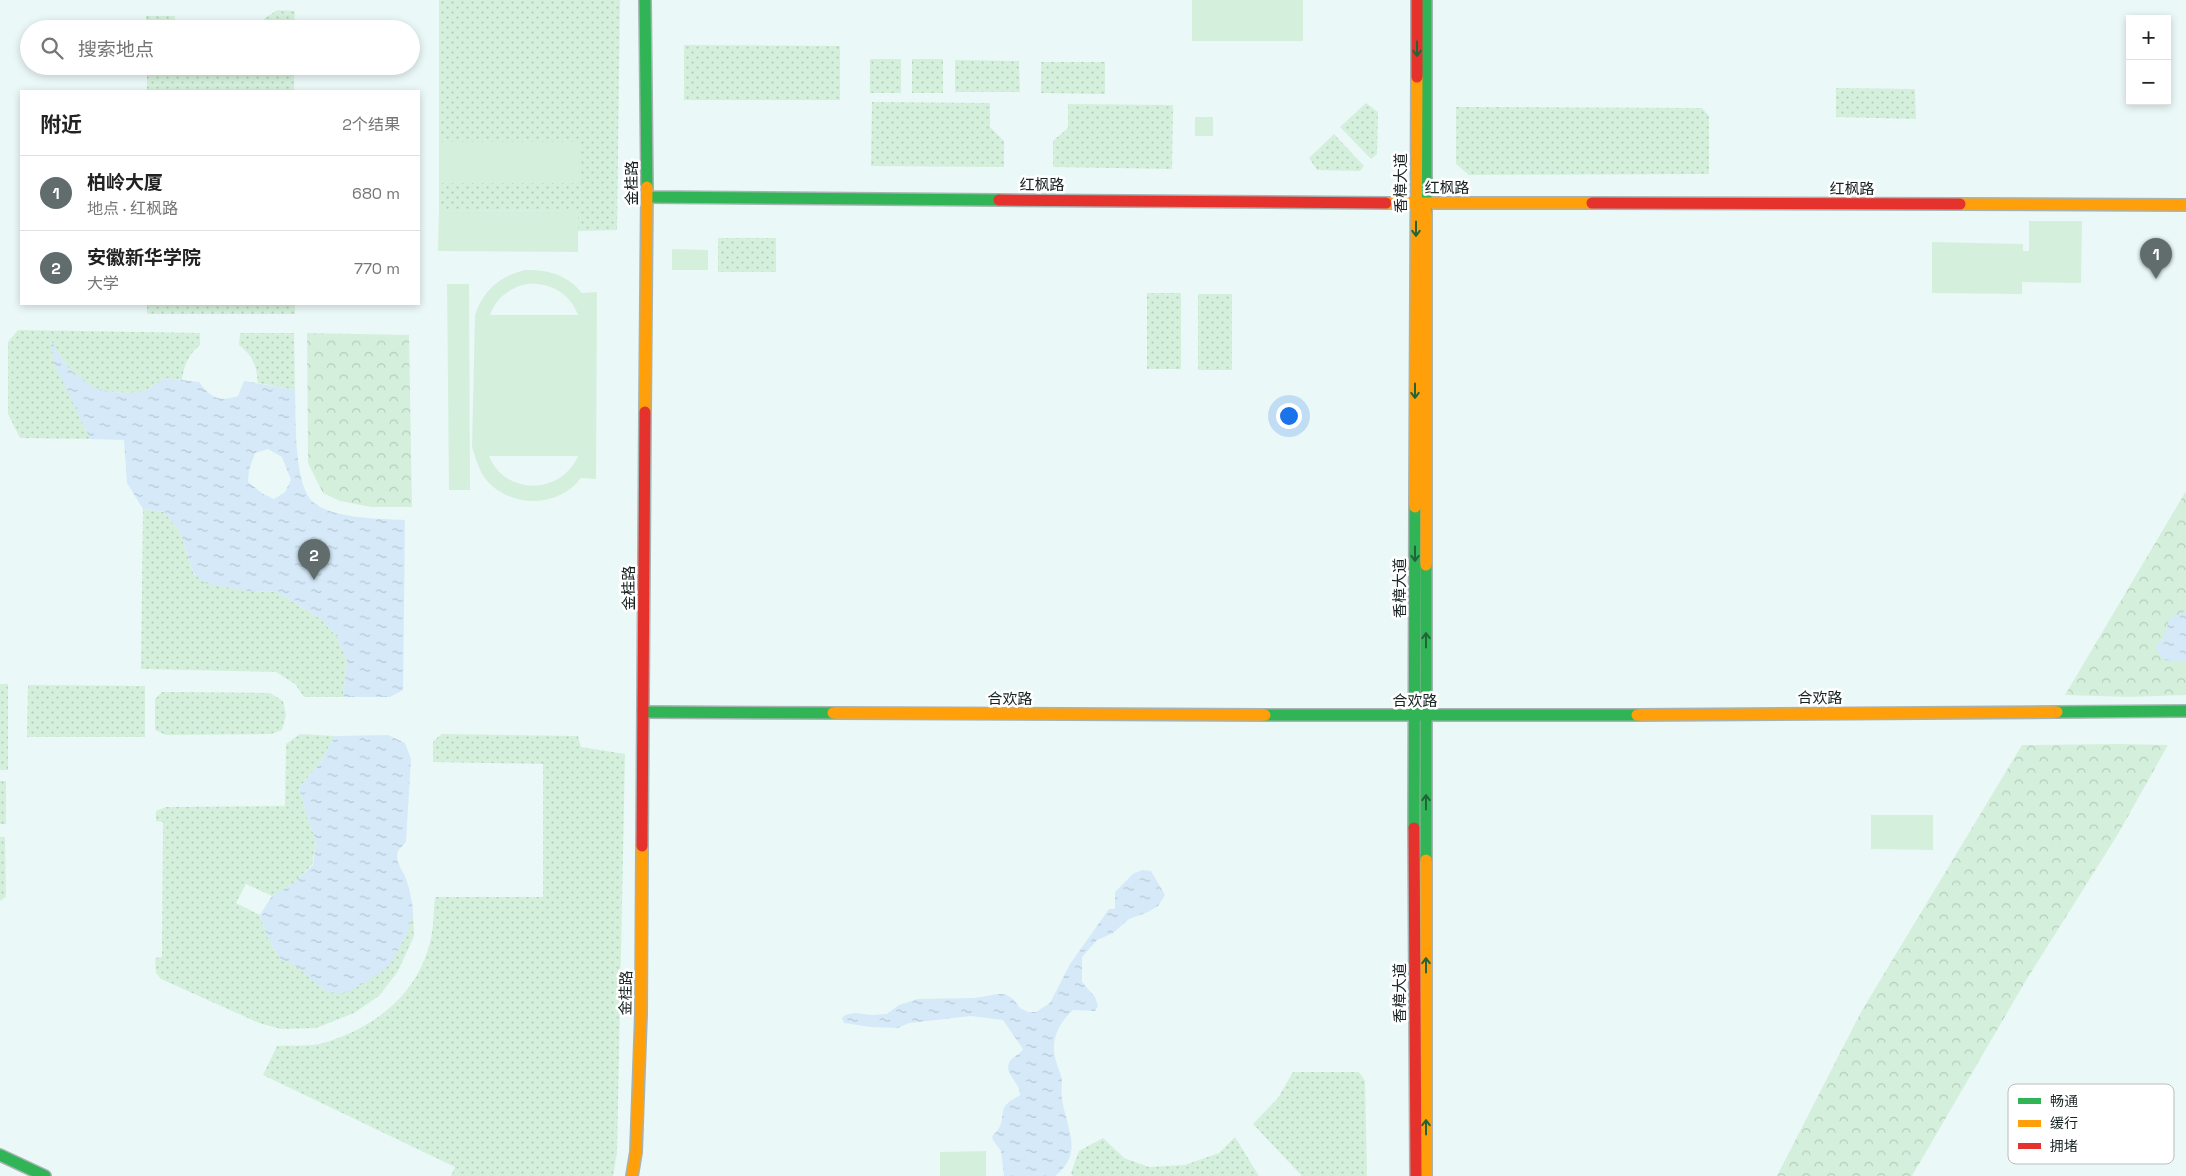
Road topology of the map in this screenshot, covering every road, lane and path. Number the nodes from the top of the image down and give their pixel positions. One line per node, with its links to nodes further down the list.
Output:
1 (645, 0): 4 (street, 金桂路)
2 (1417, 0): 5 (street, 香樟大道, one-way to 5)
3 (1426, 0): 5 (street, 香樟大道)
4 (647, 197): 5 (street, 红枫路); 8 (street, 金桂路)
5 (1421, 203): 6 (street, 红枫路); 9 (street, 香樟大道, one-way to 9); 10 (street, 香樟大道, one-way to 5)
6 (2186, 204)
7 (2186, 711): 10 (street, 合欢路)
8 (643, 712): 9 (street, 合欢路); 13 (street, 金桂路)
9 (1414, 716): 10 (street, 合欢路); 14 (street, 香樟大道)
10 (1426, 716): 15 (street, 香樟大道, one-way to 10)
11 (0, 1155): 12 (street)
12 (45, 1176)
13 (632, 1176)
14 (1416, 1176)
15 (1426, 1176)

